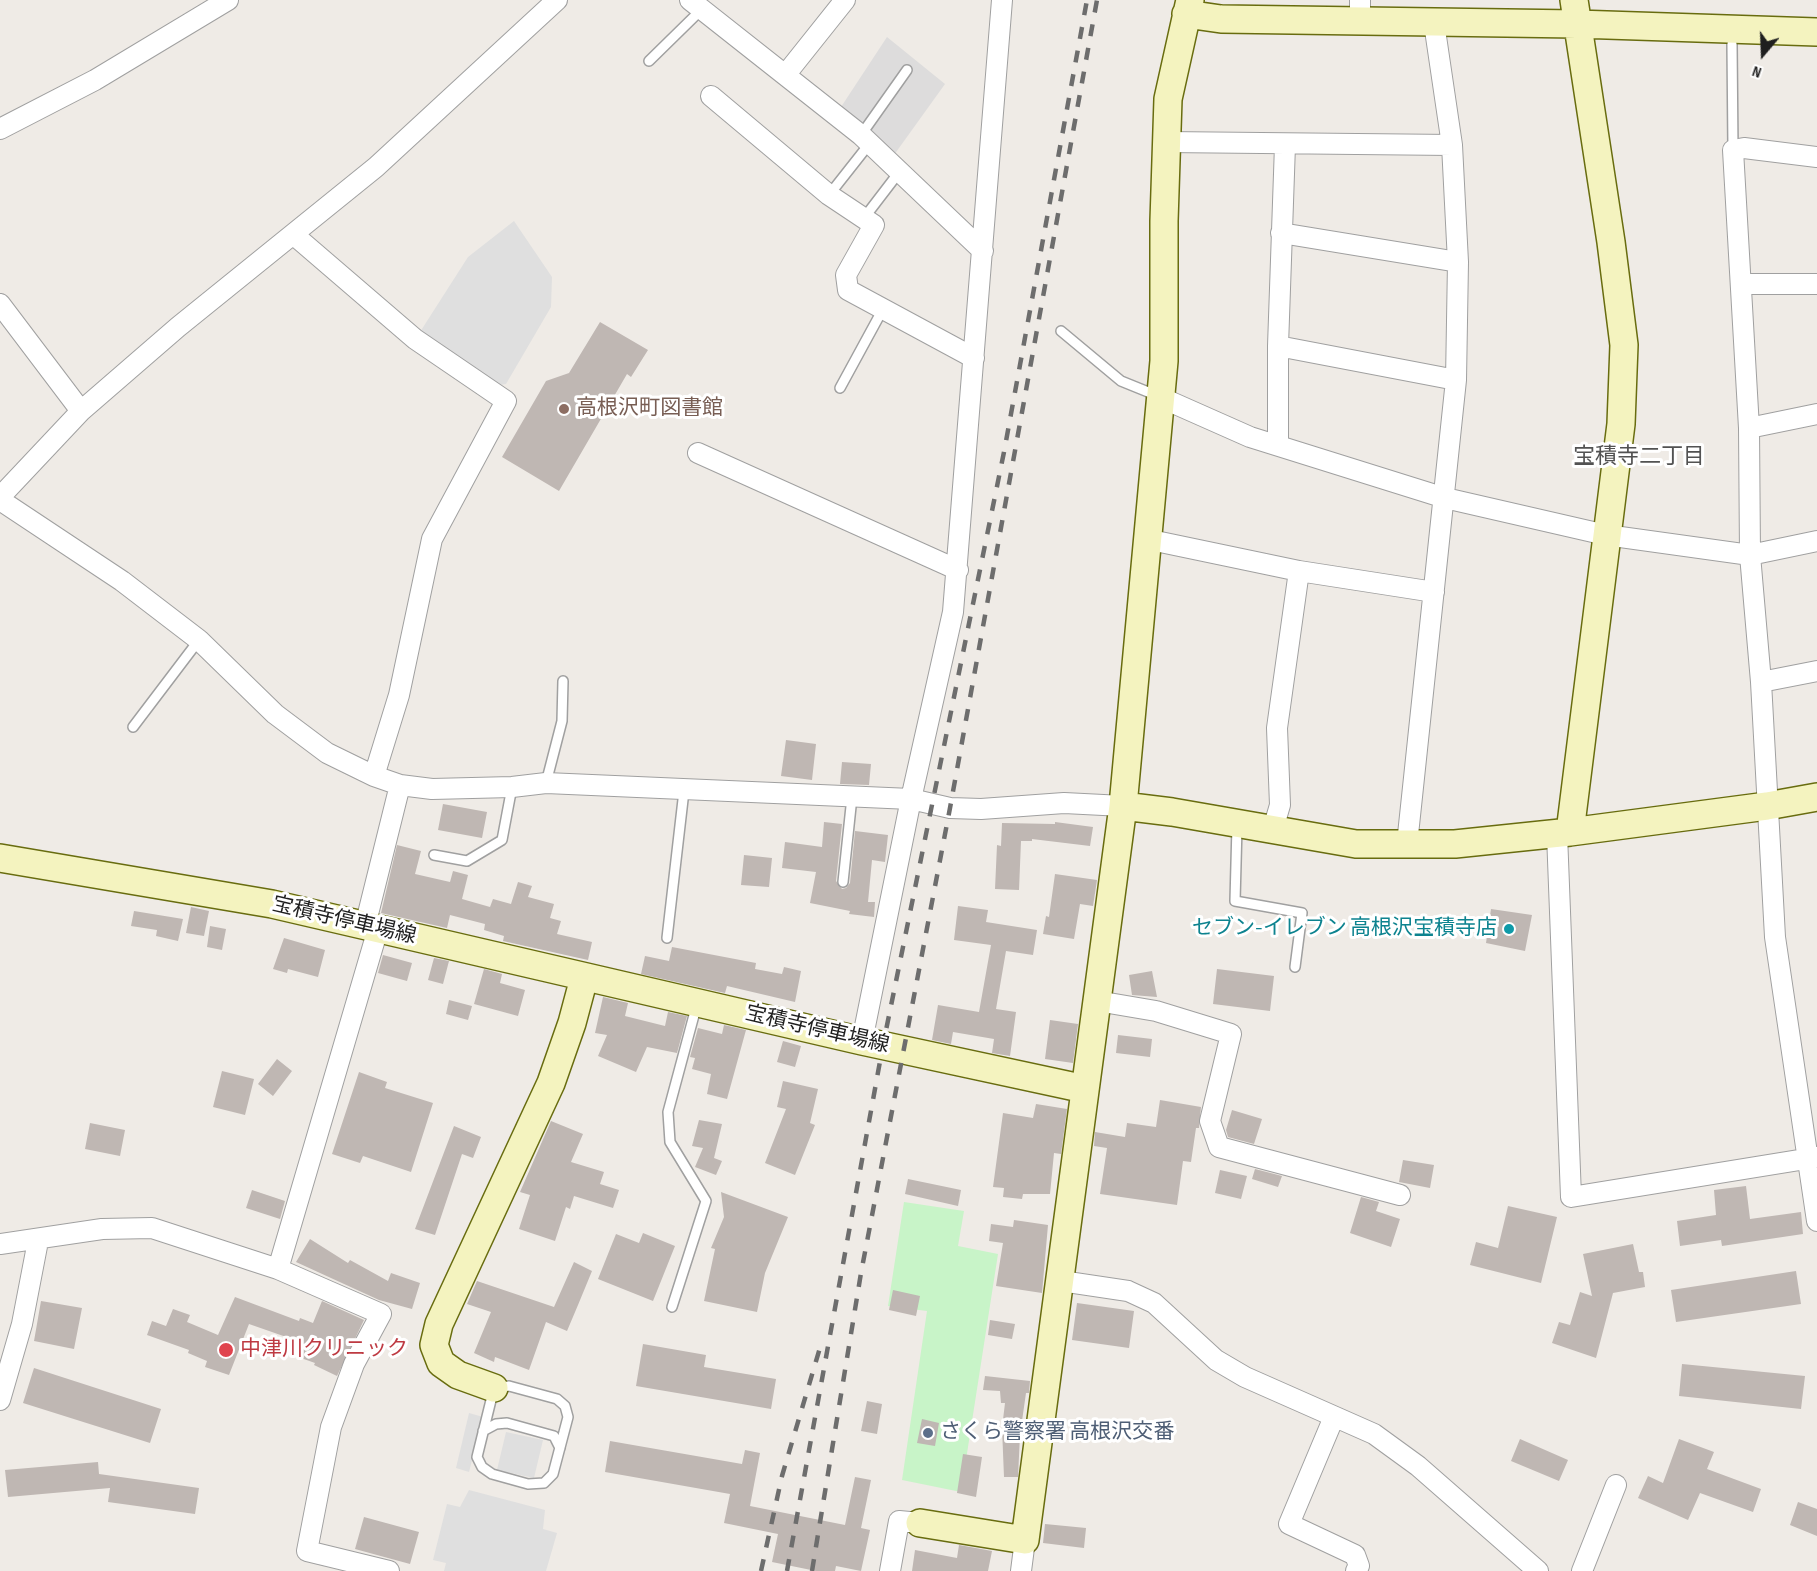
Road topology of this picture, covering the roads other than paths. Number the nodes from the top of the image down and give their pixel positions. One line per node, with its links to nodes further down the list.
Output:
1 (228, 0): 16 (street)
2 (557, 0): 27 (street)
3 (845, 0): 14 (street)
4 (1002, 0): 28 (street)
5 (696, 4): 12 (lane); 14 (street)
6 (1188, 7): 7 (street); 18 (street)
7 (1360, 11): 9 (street)
8 (1576, 12): 9 (street); 10 (street); 47 (street)
9 (1434, 23): 20 (street)
10 (1817, 32)
11 (1732, 45): 21 (lane)
12 (649, 61)
13 (907, 70): 17 (lane)
14 (786, 74): 17 (street)
15 (711, 96): 24 (street)
16 (0, 129)
17 (865, 139): 23 (street); 24 (lane)
18 (1166, 142): 19 (street); 39 (street)
19 (1284, 145): 20 (street); 26 (street)
20 (1452, 146): 29 (street)
21 (1733, 150): 22 (street); 30 (street)
22 (1817, 157)
23 (900, 171): 25 (lane); 28 (street)
24 (829, 195): 25 (street)
25 (864, 218): 33 (street)
26 (1281, 233): 29 (street); 35 (street)
27 (294, 235): 40 (street); 59 (street)
28 (983, 251): 36 (street)
29 (1458, 262): 37 (street)
30 (1743, 284): 31 (street); 42 (street)
31 (1817, 284)
32 (0, 304): 40 (street)
33 (883, 309): 36 (street); 38 (lane)
34 (1061, 331): 39 (lane)
35 (1278, 345): 37 (street); 43 (street)
36 (974, 357): 51 (street)
37 (1456, 380): 45 (street)
38 (840, 388)
39 (1162, 398): 43 (street); 48 (street)
40 (81, 411): 46 (street)
41 (1817, 414): 42 (street)
42 (1749, 428): 50 (street)
43 (1278, 445): 45 (street)
44 (698, 453): 51 (street)
45 (1445, 498): 47 (street); 53 (street)
46 (0, 499): 54 (street)
47 (1606, 536): 50 (street); 71 (street)
48 (1146, 539): 52 (street); 67 (street)
49 (1817, 541): 50 (street)
50 (1750, 555): 57 (street)
51 (958, 570): 66 (street)
52 (1299, 571): 53 (street); 70 (street)
53 (1434, 592): 72 (street)
54 (199, 640): 58 (lane); 59 (street)
55 (1817, 671): 57 (street)
56 (563, 681): 60 (lane)
57 (1761, 682): 68 (street)
58 (133, 727)
59 (374, 776): 61 (street)
60 (546, 783): 62 (street); 63 (street)
61 (400, 785): 62 (street); 76 (street)
62 (512, 787): 73 (lane)
63 (684, 791): 64 (street); 77 (lane)
64 (852, 797): 66 (street); 75 (lane)
65 (1817, 797): 68 (street)
66 (911, 799): 67 (street); 82 (street)
67 (1123, 806): 69 (street); 80 (street)
68 (1767, 806): 71 (street); 84 (street)
69 (1237, 823): 70 (street); 78 (lane)
70 (1273, 830): 72 (street)
71 (1563, 833): 72 (street); 84 (street)
72 (1407, 844)
73 (434, 855)
74 (0, 858): 76 (street, 宝積寺停車場線)
75 (843, 882)
76 (371, 928): 79 (street, 宝積寺停車場線); 89 (street)
77 (667, 938)
78 (1295, 968)
79 (584, 978): 81 (street, 宝積寺停車場線); 92 (street)
80 (1096, 1001): 83 (street); 85 (street)
81 (697, 1004): 82 (street, 宝積寺停車場線); 91 (lane)
82 (862, 1041): 83 (street, 宝積寺停車場線)
83 (1085, 1089): 90 (street)
84 (1812, 1158): 86 (street)
85 (1400, 1195)
86 (1817, 1221)
87 (38, 1240): 88 (street); 89 (street); 93 (street)
88 (0, 1244)
89 (278, 1269): 100 (street)
90 (1061, 1281): 94 (street); 99 (street)
91 (672, 1307)
92 (494, 1388): 95 (lane); 96 (lane)
93 (0, 1400)
94 (1334, 1416): 103 (street); 104 (street)
95 (483, 1431): 96 (lane); 96 (lane)
96 (560, 1448)
97 (1617, 1485): 105 (street)
98 (920, 1522): 99 (street); 101 (street)
99 (1025, 1540): 102 (street)
100 (388, 1571)
101 (890, 1571)
102 (1021, 1571)
103 (1356, 1571)
104 (1538, 1571)
105 (1582, 1571)

